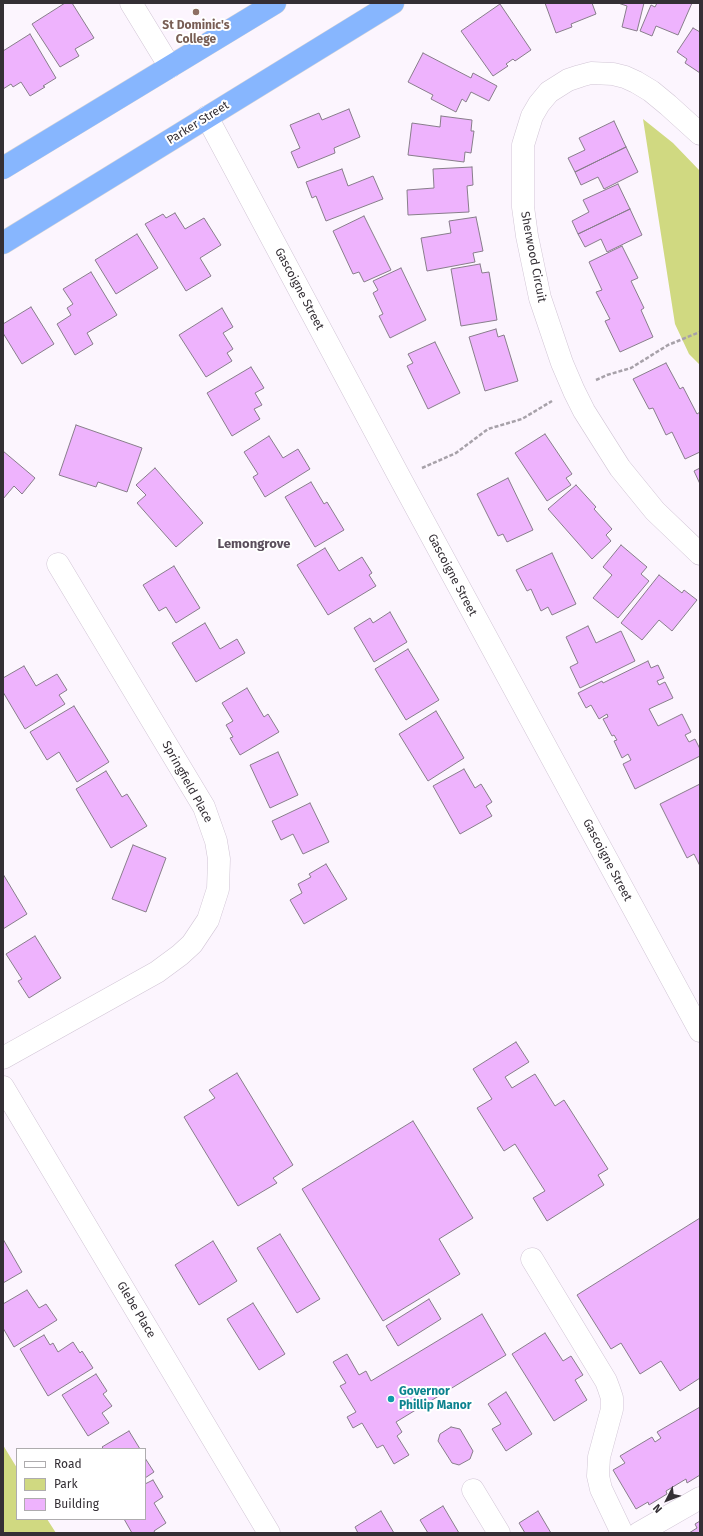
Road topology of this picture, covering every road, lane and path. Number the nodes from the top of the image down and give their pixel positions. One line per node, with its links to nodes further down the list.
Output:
1 (132, 3): 4 (street)
2 (275, 3): 4 (highway)
3 (393, 3): 5 (highway, Parker Street)
4 (170, 67): 7 (highway)
5 (207, 117): 8 (highway, Parker Street); 11 (street, Gascoigne Street)
6 (700, 134): 10 (street, Sherwood Circuit)
7 (3, 168)
8 (3, 243)
9 (700, 332): 10 (path)
10 (574, 391): 11 (path); 12 (street, Sherwood Circuit)
11 (400, 478): 14 (street, Gascoigne Street)
12 (700, 554)
13 (58, 564): 15 (street, Springfield Place)
14 (700, 1031)
15 (3, 1058)
16 (3, 1087): 20 (street, Glebe Place)
17 (532, 1259): 22 (street)
18 (473, 1490): 21 (street)
19 (700, 1498): 23 (street)
20 (269, 1533)
21 (499, 1533)
22 (622, 1533)
23 (639, 1533)

